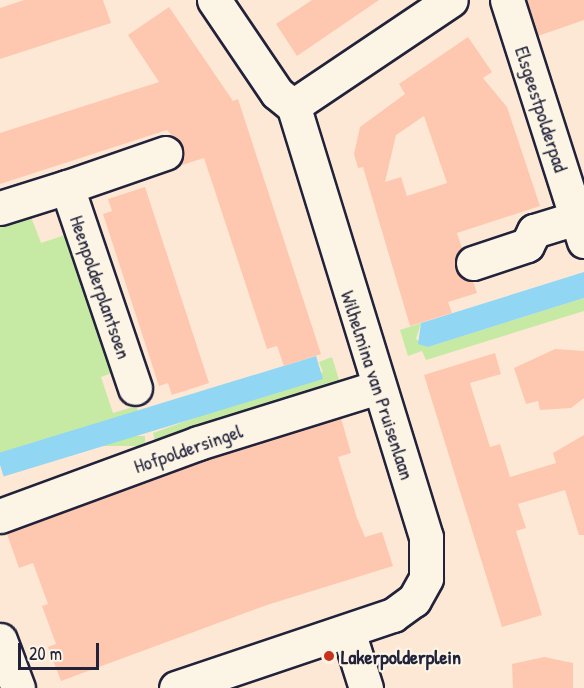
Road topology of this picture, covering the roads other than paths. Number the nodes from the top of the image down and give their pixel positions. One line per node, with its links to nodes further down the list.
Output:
1 (214, 0): 4 (street)
2 (451, 0): 4 (street)
3 (507, 0): 8 (street, Elsgeestpolderpad)
4 (293, 106): 10 (street, Wilhelmina van Pruisenlaan)
5 (165, 153): 6 (street)
6 (67, 187): 7 (street); 11 (street, Heenpolderplantsoen)
7 (0, 208)
8 (580, 230): 9 (street, Elsgeestpolderpad)
9 (473, 263)
10 (378, 387): 12 (street, Hofpoldersingel); 13 (street, Wilhelmina van Pruisenlaan)
11 (135, 388)
12 (0, 516)
13 (348, 631): 16 (street, Wilhelmina van Pruisenlaan); 17 (street)
14 (0, 640): 15 (street)
15 (18, 688)
16 (176, 688)
17 (366, 688)

